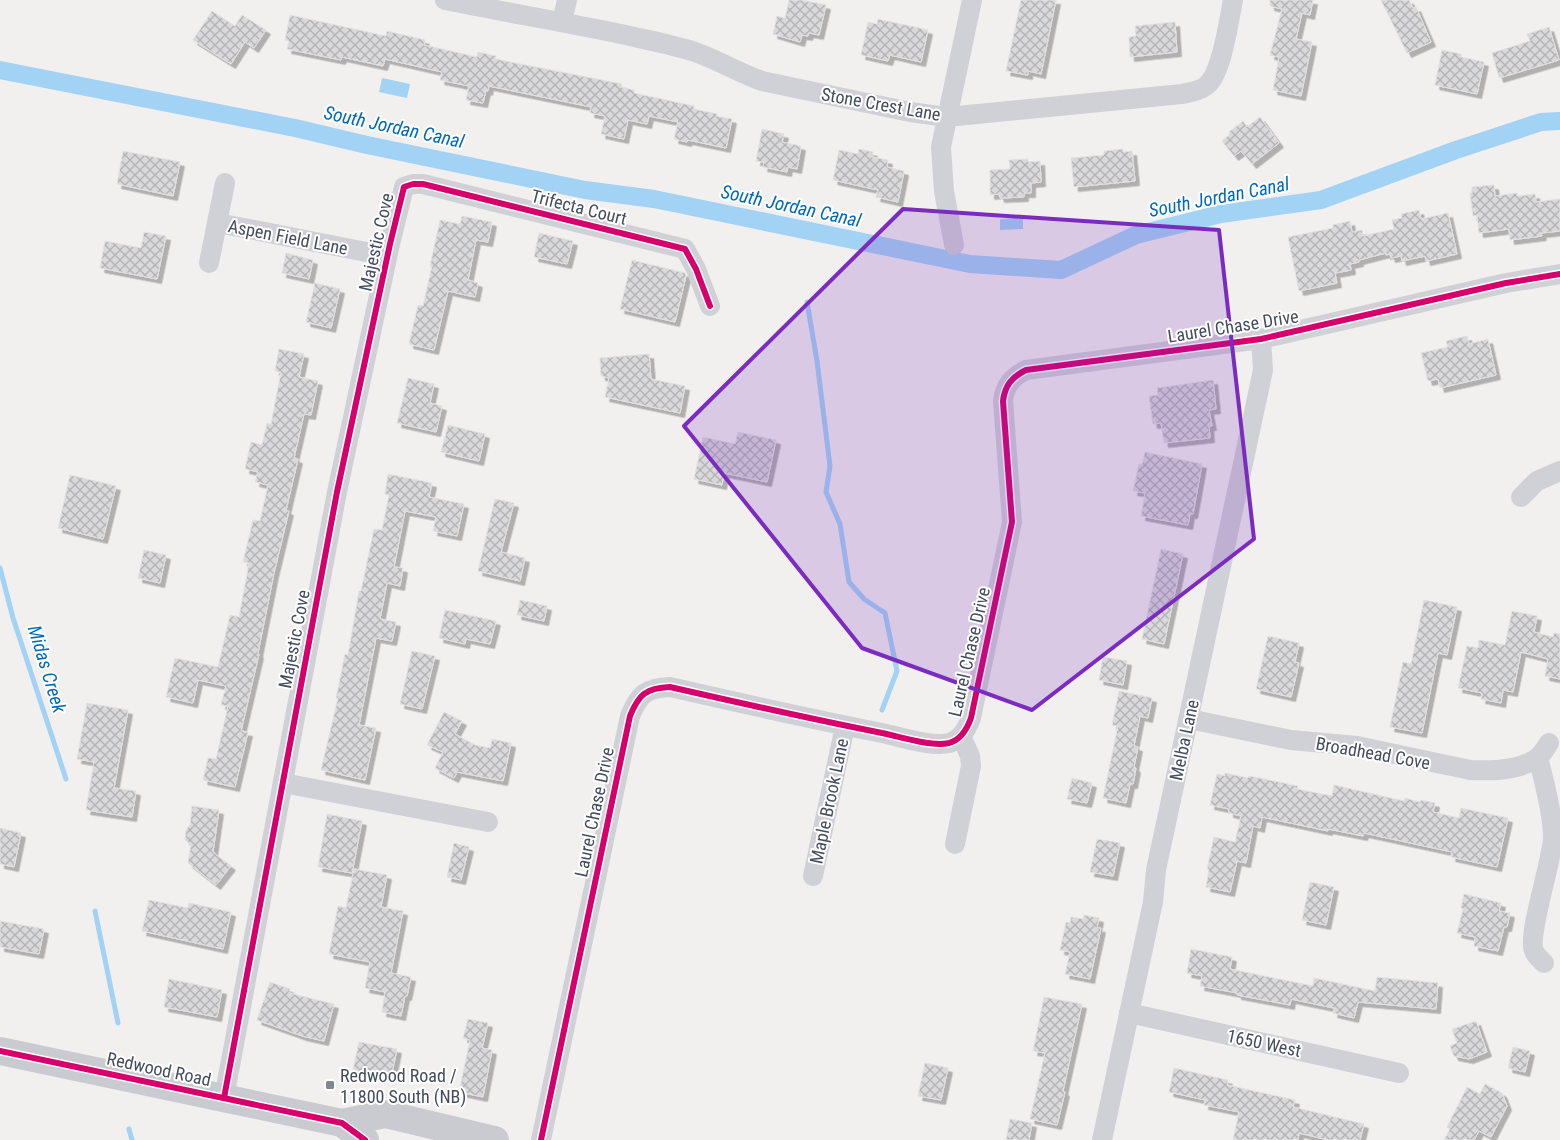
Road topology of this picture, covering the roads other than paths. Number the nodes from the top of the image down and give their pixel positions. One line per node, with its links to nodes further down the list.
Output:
1 (445, 0): 5 (street, Stone Crest Lane)
2 (567, 0): 5 (street)
3 (972, 0): 6 (street)
4 (1233, 0): 6 (street, Stone Crest Lane)
5 (562, 22): 6 (street, Stone Crest Lane)
6 (947, 117): 10 (street)
7 (226, 183): 9 (street, Aspen Field Lane)
8 (404, 187): 11 (street, Majestic Cove); 14 (street, Trifecta Court)
9 (218, 223): 11 (street, Aspen Field Lane); 12 (street, Aspen Field Lane)
10 (954, 245)
11 (387, 256): 21 (street, Majestic Cove)
12 (209, 263)
13 (1560, 274): 15 (street, Laurel Chase Drive)
14 (710, 306)
15 (1261, 339): 18 (street, Melba Lane); 20 (street, Laurel Chase Drive)
16 (1560, 471): 17 (street)
17 (1521, 497)
18 (1189, 719): 25 (street, Broadhead Cove); 26 (street, Melba Lane)
19 (845, 726): 20 (street, Laurel Chase Drive); 24 (street, Maple Brook Lane); 33 (street, Laurel Chase Drive)
20 (961, 736): 23 (street)
21 (283, 783): 22 (street); 29 (street, Majestic Cove)
22 (488, 822)
23 (955, 844)
24 (813, 876)
25 (1544, 963)
26 (1129, 1013): 28 (street, 1650 West); 34 (street, Melba Lane)
27 (0, 1051): 29 (main road, Redwood Road)
28 (1399, 1073)
29 (224, 1098): 30 (main road, Redwood Road)
30 (342, 1123): 31 (main road, Redwood Road); 32 (main road, Redwood Road)
31 (365, 1140)
32 (495, 1140)
33 (541, 1140)
34 (1102, 1140)

